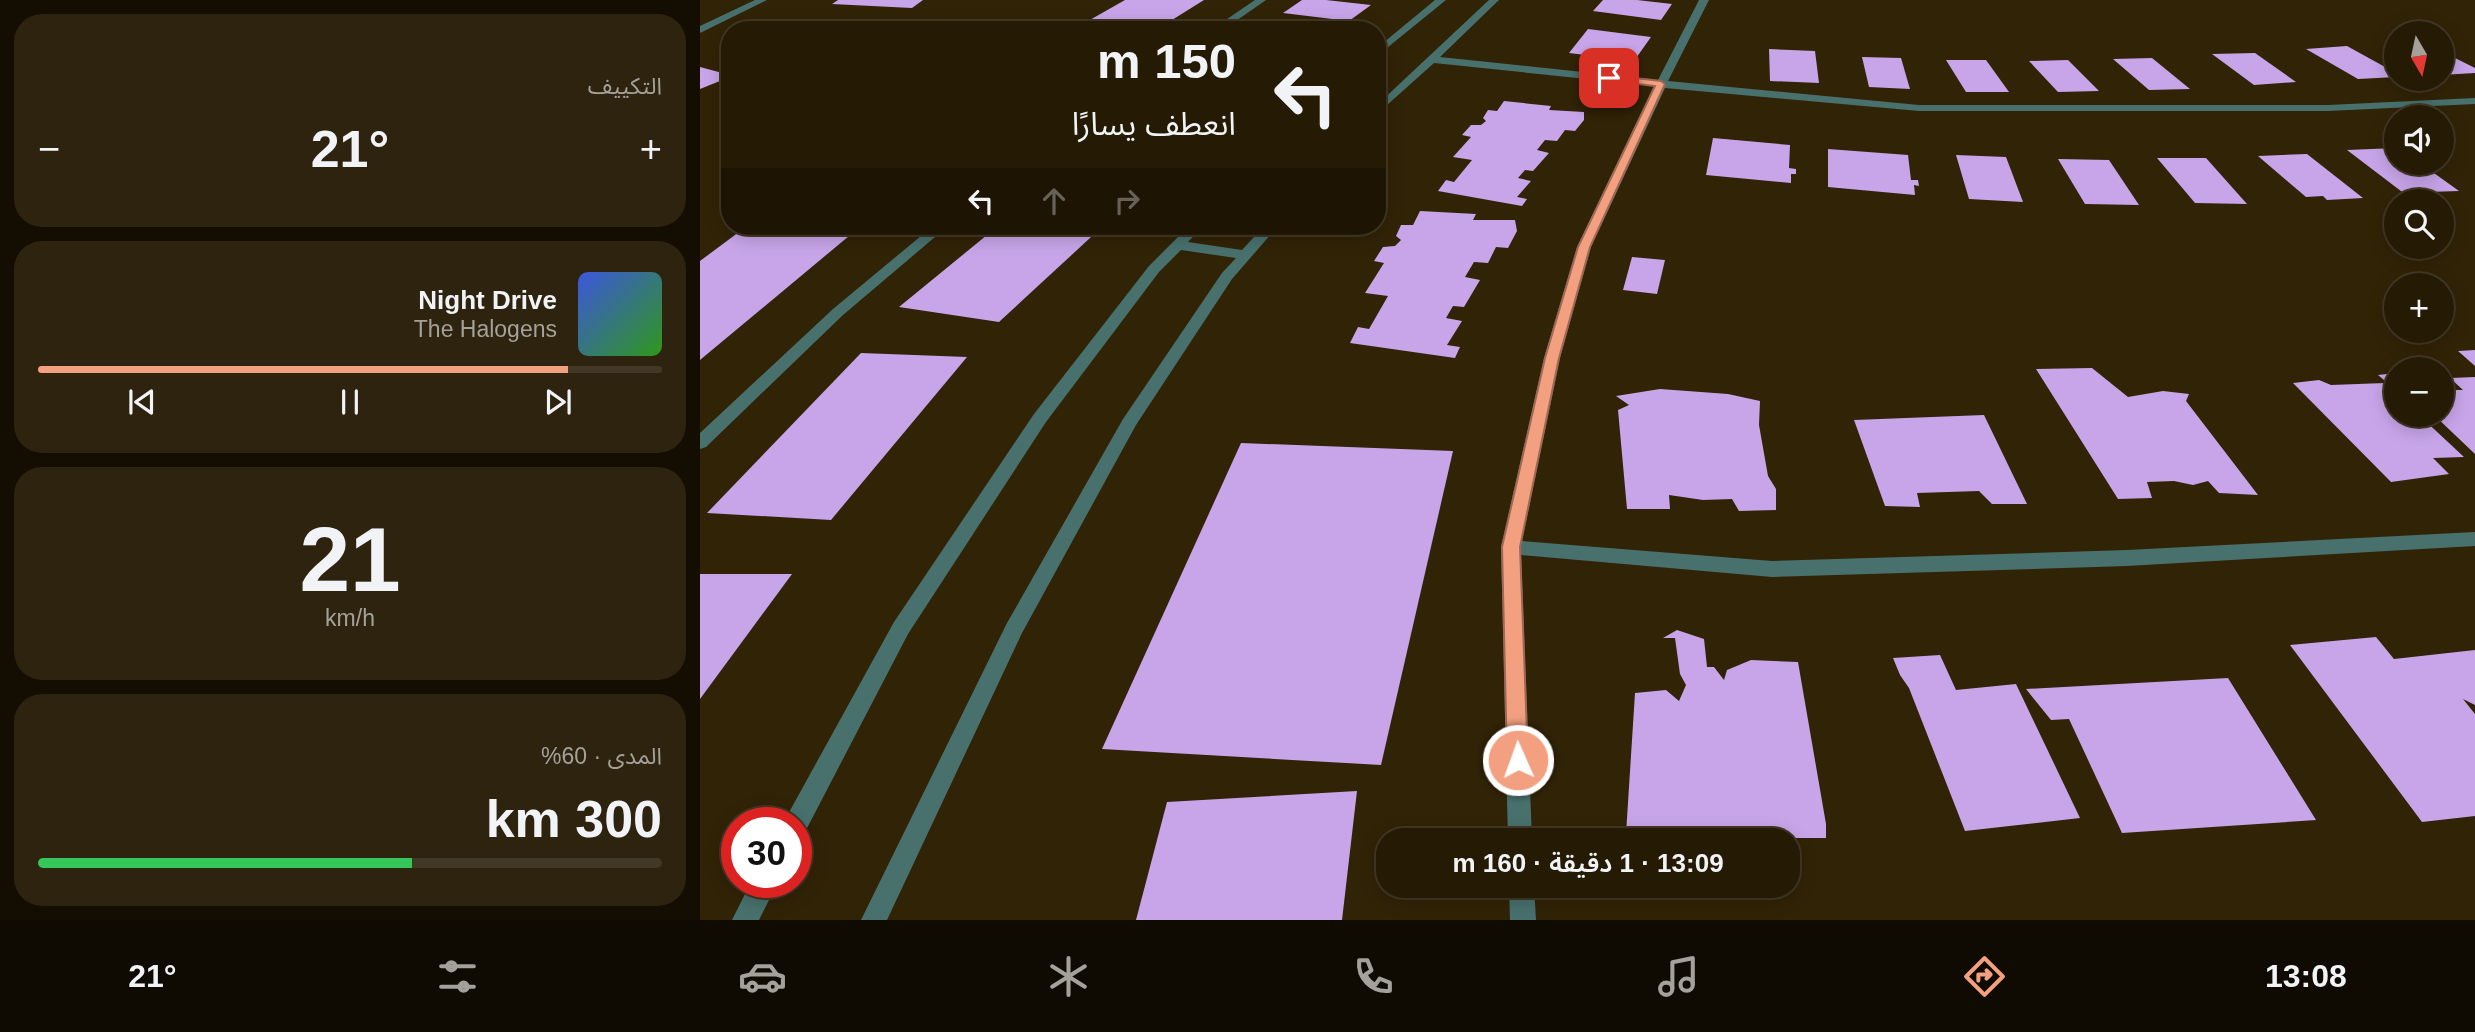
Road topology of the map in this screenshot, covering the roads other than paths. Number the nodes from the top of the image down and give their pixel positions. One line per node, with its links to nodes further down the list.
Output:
1 (762, 0): 7 (street)
2 (1261, 0): 6 (street)
3 (1441, 0): 8 (street)
4 (1494, 0): 9 (street)
5 (1704, 0): 10 (street)
6 (1230, 21)
7 (700, 30)
8 (1386, 46)
9 (1430, 59): 10 (street); 12 (street)
10 (1661, 84): 11 (street); 20 (street)
11 (2475, 101)
12 (1386, 102)
13 (930, 235): 18 (street)
14 (1187, 235): 16 (street)
15 (1263, 235): 17 (street)
16 (1177, 245): 17 (street); 21 (street)
17 (1246, 255): 26 (street)
18 (700, 443)
19 (2475, 539): 20 (street)
20 (1511, 547): 22 (street)
21 (805, 807)
22 (1520, 828)
23 (757, 898): 25 (street)
24 (1522, 898): 27 (street)
25 (745, 920)
26 (874, 920)
27 (1523, 920)

